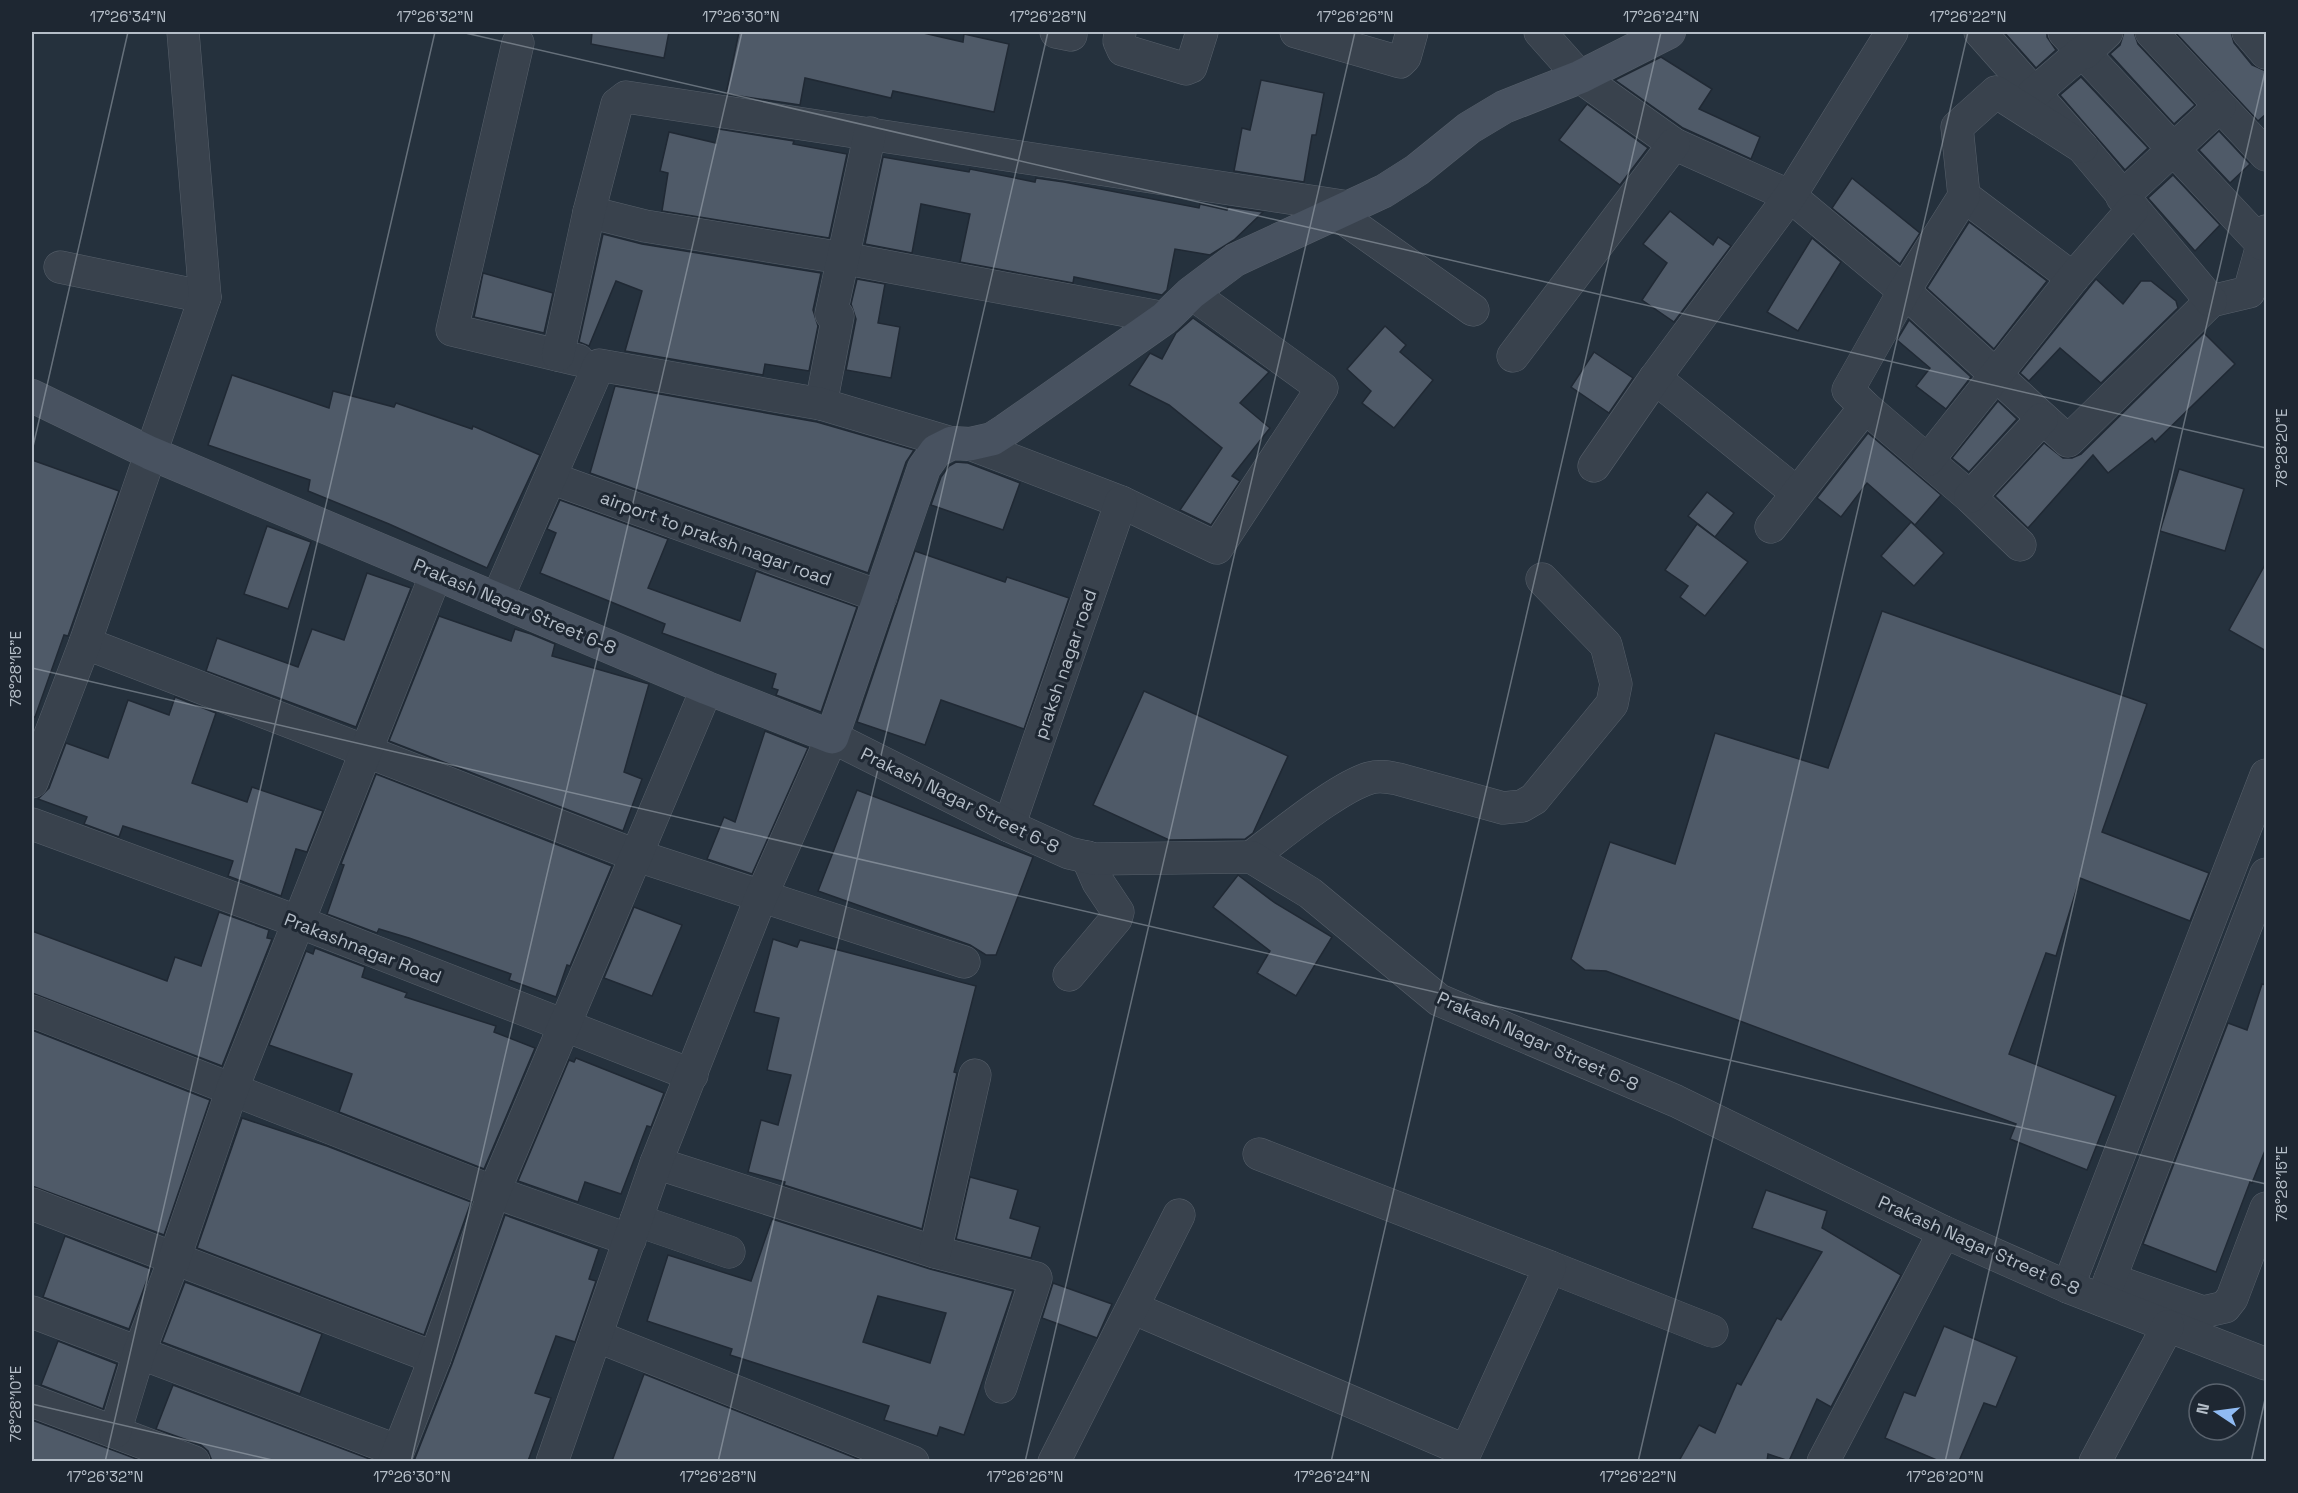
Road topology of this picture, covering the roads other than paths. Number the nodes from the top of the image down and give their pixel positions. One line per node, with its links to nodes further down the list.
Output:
1 (183, 32): 37 (street)
2 (1120, 32): 3 (street)
3 (1202, 32)
4 (1296, 32): 5 (street)
5 (1412, 32)
6 (1540, 32): 17 (street)
7 (1669, 32): 13 (street)
8 (1892, 32): 25 (street)
9 (1980, 32): 18 (street)
10 (2107, 32): 14 (street)
11 (2151, 32): 19 (street)
12 (2248, 32): 16 (street)
13 (1634, 39): 17 (street)
14 (2074, 41): 18 (street); 23 (street)
15 (518, 43): 41 (street)
16 (2266, 53)
17 (1580, 77): 21 (street); 28 (street)
18 (2033, 94): 22 (street)
19 (2220, 106): 23 (street); 24 (street)
20 (870, 133): 28 (street); 29 (street); 31 (street)
21 (1674, 144): 25 (street); 42 (street)
22 (2082, 147): 26 (street); 27 (street)
23 (2174, 147): 27 (street); 30 (street)
24 (2266, 155)
25 (1790, 196): 34 (street); 45 (street)
26 (1964, 196): 33 (street); 34 (street)
27 (2127, 203): 33 (street); 38 (street)
28 (1343, 210): 35 (street); 39 (street)
29 (589, 212): 31 (street); 41 (street)
30 (2265, 236): 36 (street)
31 (842, 258): 40 (street); 47 (street)
32 (60, 267): 37 (street)
33 (2073, 278): 44 (street)
34 (1904, 291): 44 (street); 48 (street)
35 (1191, 293): 40 (street); 57 (street)
36 (2258, 295): 38 (street)
37 (205, 297): 51 (street)
38 (2211, 301): 49 (street)
39 (1473, 310)
40 (1165, 318): 50 (street)
41 (558, 355): 43 (street)
42 (1513, 356)
43 (599, 365): 47 (street); 54 (street)
44 (1996, 373): 49 (street); 52 (street)
45 (1655, 378): 53 (street); 55 (street)
46 (32, 396): 51 (street, Prakash Nagar Street 6-8)
47 (821, 404): 50 (street)
48 (1865, 407): 52 (street); 55 (street)
49 (2042, 418): 56 (street)
50 (961, 443): 57 (street); 63 (street)
51 (150, 453): 60 (street, Prakash Nagar Street 6-8); 64 (street)
52 (1928, 460): 56 (street)
53 (1594, 466)
54 (550, 478): 62 (street); 63 (street, airport to praksh nagar road)
55 (1797, 493): 58 (street)
56 (1970, 496): 59 (street)
57 (1121, 502): 71 (street, praksh nagar road)
58 (1771, 527)
59 (2020, 545)
60 (436, 574): 62 (street, Prakash Nagar Street 6-8); 67 (street)
61 (1542, 579): 75 (street)
62 (498, 597): 65 (street, Prakash Nagar Street 6-8)
63 (881, 597): 66 (street)
64 (85, 643): 67 (street); 69 (street)
65 (708, 688): 66 (street, Prakash Nagar Street 6-8); 73 (street)
66 (832, 737): 71 (street, Prakash Nagar Street 6-8); 77 (street)
67 (365, 750): 73 (street); 78 (street)
68 (2266, 776): 72 (street)
69 (32, 782)
70 (32, 825): 78 (street, Prakashnagar Road)
71 (1009, 826): 74 (street, Prakash Nagar Street 6-8)
72 (2255, 842): 98 (street)
73 (635, 855): 77 (street); 82 (street)
74 (1087, 857): 75 (street, Prakash Nagar Street 6-8); 80 (street)
75 (1251, 857): 93 (street, Prakash Nagar Street 6-8)
76 (2266, 874): 99 (street)
77 (761, 897): 79 (street); 83 (street)
78 (299, 922): 82 (street, Prakashnagar Road); 85 (street)
79 (964, 962)
80 (1069, 975)
81 (32, 1011): 85 (street)
82 (562, 1026): 83 (street, Prakashnagar Road); 88 (street)
83 (692, 1075): 87 (street)
84 (975, 1075): 95 (street)
85 (232, 1090): 88 (street); 96 (street)
86 (1259, 1154): 97 (street)
87 (656, 1163): 92 (street); 95 (street)
88 (494, 1192): 92 (street); 106 (street)
89 (32, 1204): 96 (street)
90 (2266, 1208): 99 (street)
91 (1179, 1215): 100 (street)
92 (633, 1230): 94 (street); 104 (street)
93 (1944, 1232): 98 (street, Prakash Nagar Street 6-8); 117 (street)
94 (729, 1252)
95 (935, 1252): 108 (street)
96 (174, 1260): 105 (street); 106 (street)
97 (1550, 1267): 103 (street); 112 (street)
98 (2068, 1287): 99 (street, Prakash Nagar Street 6-8)
99 (2106, 1289): 102 (street, Prakash Nagar Street 6-8)
100 (1133, 1308): 112 (street); 116 (street)
101 (32, 1312): 105 (street)
102 (2168, 1326): 107 (street, Prakash Nagar Street 6-8); 118 (street)
103 (1712, 1331)
104 (596, 1336): 114 (street); 115 (street)
105 (139, 1353): 110 (street); 111 (street)
106 (435, 1358): 111 (street)
107 (2266, 1364)
108 (1001, 1388)
109 (32, 1401): 110 (street)
110 (115, 1432): 113 (street)
111 (396, 1456)
112 (1473, 1458)
113 (195, 1461)
114 (552, 1461)
115 (913, 1461)
116 (1054, 1461)
117 (1823, 1461)
118 (2095, 1461)

